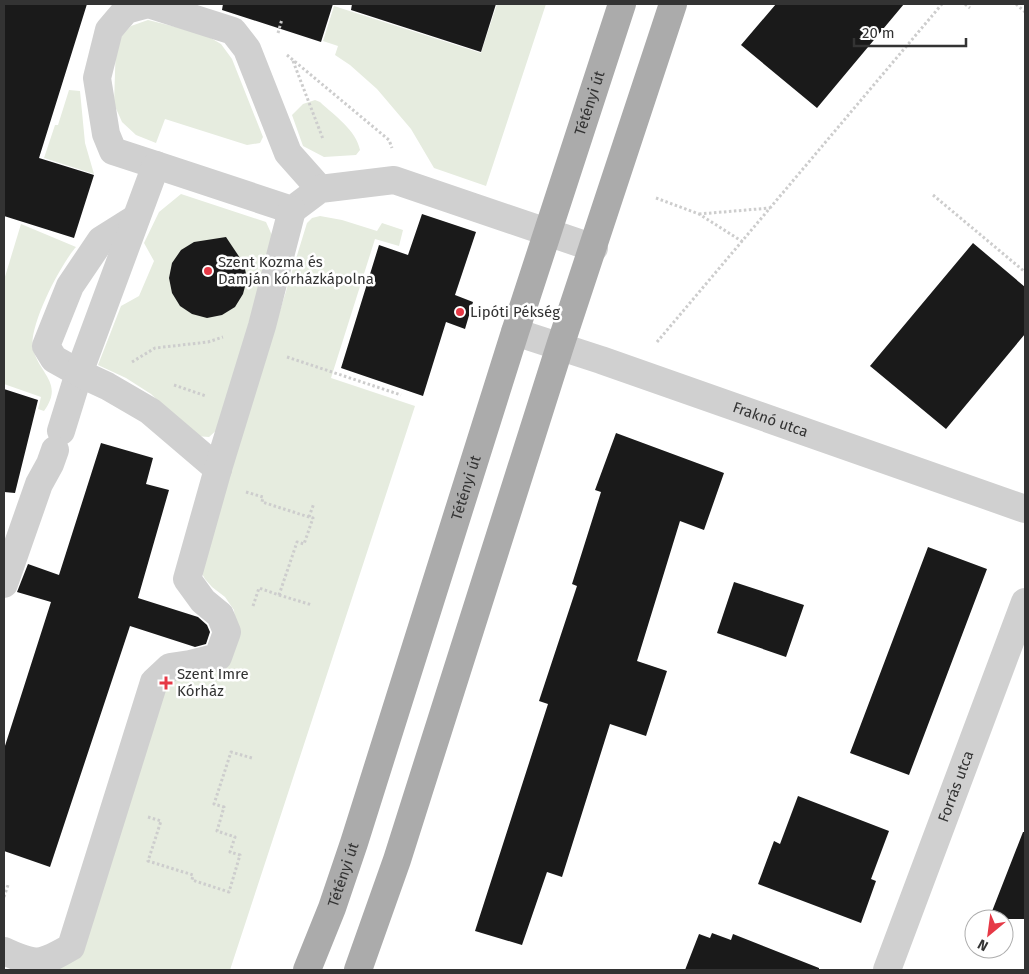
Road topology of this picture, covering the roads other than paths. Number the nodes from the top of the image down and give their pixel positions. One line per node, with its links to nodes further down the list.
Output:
1 (622, 4): 7 (main road, Tétényi út)
2 (673, 4): 8 (main road)
3 (156, 165): 4 (street); 5 (street); 6 (street)
4 (331, 188): 5 (street); 7 (street)
5 (292, 210): 12 (street)
6 (136, 218): 11 (street); 11 (street)
7 (548, 233): 8 (street); 9 (main road, Tétényi út)
8 (594, 248): 10 (main road)
9 (515, 332): 10 (street, Fraknó utca); 17 (main road, Tétényi út)
10 (560, 346): 13 (street, Fraknó utca); 18 (main road)
11 (78, 373): 12 (street); 14 (street)
12 (216, 475): 16 (street)
13 (1025, 509)
14 (4, 584)
15 (1025, 602): 19 (street, Forrás utca)
16 (4, 951)
17 (307, 970)
18 (358, 970)
19 (887, 970)

